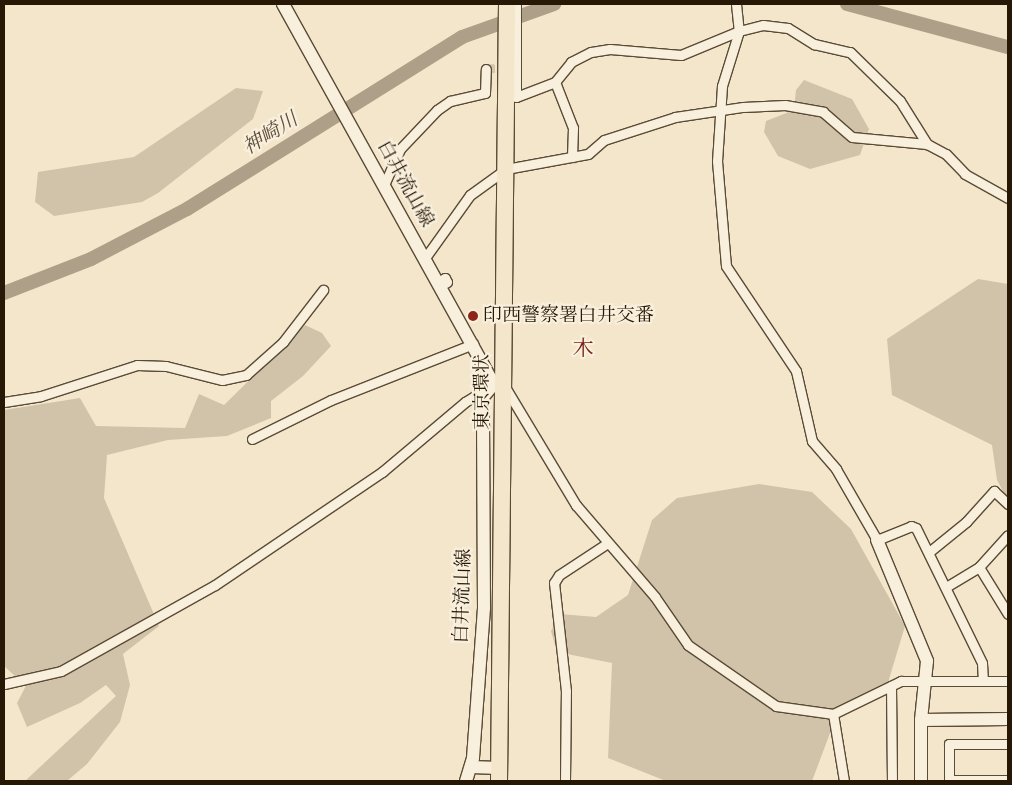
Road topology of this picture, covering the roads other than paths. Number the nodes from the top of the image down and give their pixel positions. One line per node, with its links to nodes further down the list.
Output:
1 (283, 4): 13 (main road, 白井流山線)
2 (516, 4): 6 (street)
3 (736, 4): 5 (street)
4 (502, 5): 6 (highway, 東京環状)
5 (739, 31): 8 (street); 9 (street); 10 (street)
6 (506, 32): 8 (street); 12 (highway, 東京環状)
7 (486, 69): 13 (street)
8 (555, 82): 11 (street)
9 (720, 112): 10 (street); 11 (street); 23 (street)
10 (927, 144): 14 (street)
11 (572, 157): 12 (street)
12 (500, 173): 15 (street); 18 (highway, 東京環状)
13 (384, 185): 15 (main road, 白井流山線)
14 (1008, 198)
15 (425, 258): 17 (main road, 白井流山線)
16 (323, 290): 19 (street)
17 (473, 344): 18 (main road, 白井流山線); 20 (street)
18 (499, 384): 24 (street); 32 (street); 38 (main road, 白井流山線); 39 (highway, 東京環状)
19 (4, 402)
20 (252, 440)
21 (1008, 504): 25 (street)
22 (1008, 535): 26 (street)
23 (877, 540): 25 (street); 29 (main road)
24 (606, 544): 34 (street); 43 (street)
25 (928, 552): 27 (street)
26 (980, 567): 27 (street); 28 (street)
27 (946, 587): 30 (street)
28 (1008, 614)
29 (924, 680): 30 (street); 33 (street); 36 (main road)
30 (983, 680): 31 (street)
31 (1008, 681)
32 (4, 684)
33 (891, 686): 34 (street); 45 (street)
34 (833, 714): 44 (street)
35 (1008, 719): 36 (main road)
36 (921, 720): 46 (main road)
37 (1008, 744): 40 (street)
38 (471, 767): 39 (main road); 42 (main road, 白井流山線)
39 (495, 774)
40 (949, 780): 41 (street)
41 (1008, 780)
42 (466, 781)
43 (565, 781)
44 (844, 781)
45 (892, 781)
46 (921, 781)

